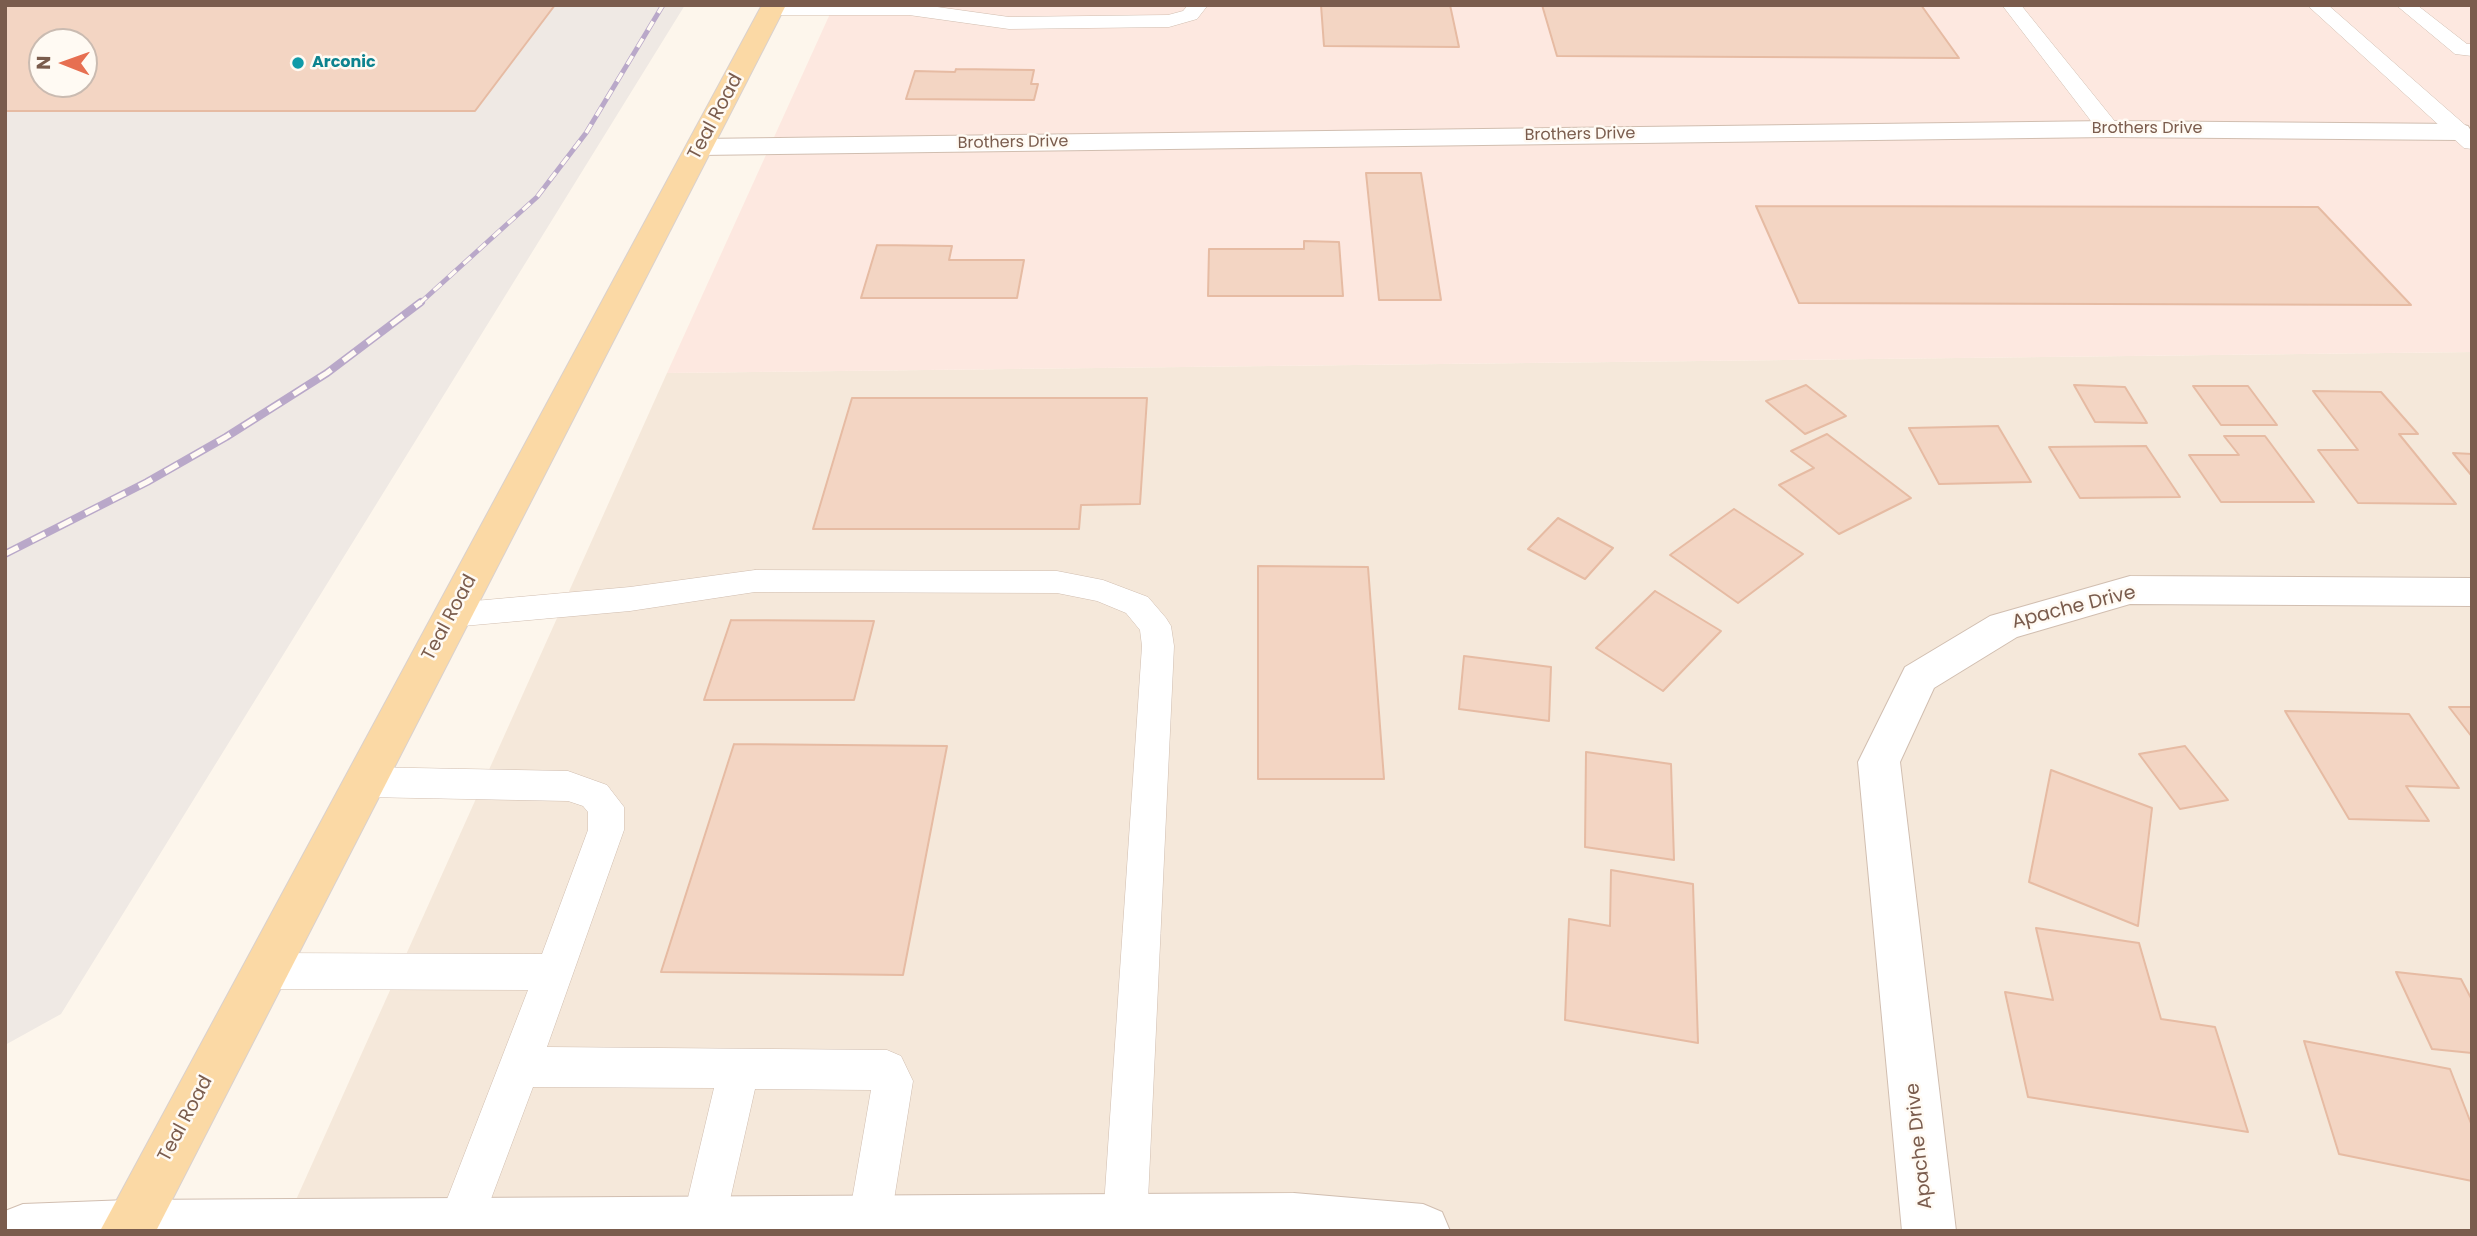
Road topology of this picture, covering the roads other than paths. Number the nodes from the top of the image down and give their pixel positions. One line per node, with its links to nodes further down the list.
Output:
1 (1199, 5): 6 (lane)
2 (2011, 5): 8 (lane)
3 (2316, 5): 9 (lane)
4 (2405, 5): 7 (lane)
5 (773, 7): 6 (lane); 10 (main road, Teal Road)
6 (912, 7)
7 (2469, 53)
8 (2109, 129): 9 (street, Brothers Drive); 10 (street, Brothers Drive)
9 (2467, 135)
10 (700, 147): 12 (main road, Teal Road)
11 (2472, 592): 26 (street, Apache Drive)
12 (452, 615): 13 (main road, Teal Road); 18 (lane)
13 (364, 782): 14 (main road, Teal Road); 15 (lane)
14 (265, 971): 15 (lane); 23 (main road, Teal Road)
15 (554, 972): 16 (lane)
16 (520, 1067): 17 (lane); 22 (lane)
17 (739, 1067): 19 (lane); 20 (lane)
18 (1125, 1221): 20 (street); 21 (street)
19 (704, 1223): 20 (street); 22 (street)
20 (870, 1223)
21 (1294, 1225): 25 (street)
22 (459, 1226): 23 (street)
23 (127, 1229): 24 (street)
24 (23, 1231)
25 (1423, 1231)
26 (1929, 1231)

